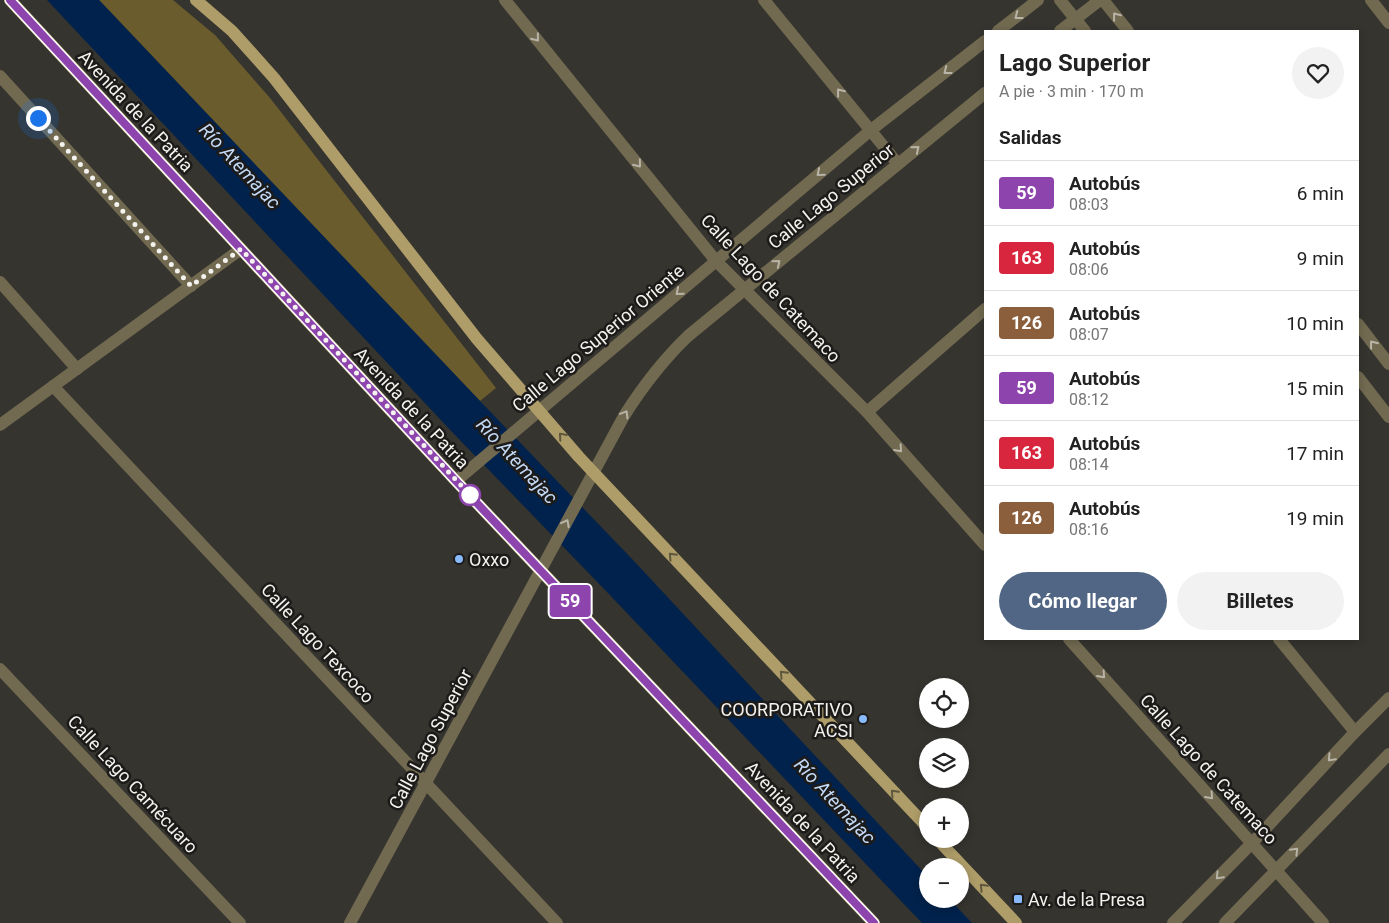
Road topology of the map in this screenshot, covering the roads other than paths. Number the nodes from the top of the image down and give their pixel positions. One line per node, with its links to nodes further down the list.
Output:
1 (10, 0): 20 (main road, Avenida de la Patria)
2 (196, 0): 31 (main road)
3 (505, 0): 21 (street, Calle Lago de Catemaco, one-way to 21)
4 (764, 0): 18 (street, one-way to 4)
5 (1038, 0): 11 (street, one-way to 11)
6 (1060, 0): 9 (street)
7 (1102, 0): 9 (street); 14 (street, one-way to 7)
8 (1371, 0): 10 (street)
9 (1075, 19): 12 (street); 13 (street)
10 (1389, 23)
11 (999, 30)
12 (1061, 30)
13 (1084, 30)
14 (1127, 30)
15 (984, 42): 18 (street, Calle Lago Superior, one-way to 18)
16 (0, 76): 23 (street)
17 (984, 93): 19 (street, Calle Lago Superior, one-way to 17)
18 (871, 130): 19 (street); 21 (street, Calle Lago Superior, one-way to 21)
19 (898, 164): 24 (street, Calle Lago Superior, one-way to 19)
20 (241, 249): 23 (street); 36 (main road, Avenida de la Patria)
21 (716, 261): 24 (street, Calle Lago de Catemaco); 31 (street, Calle Lago Superior Oriente, one-way to 31)
22 (0, 282): 28 (street)
23 (191, 286): 28 (street)
24 (744, 290): 32 (street, Calle Lago de Catemaco); 35 (street, Calle Lago Superior, one-way to 24)
25 (984, 310): 32 (street)
26 (1359, 325): 27 (street, one-way to 26)
27 (1389, 364)
28 (77, 369): 30 (street)
29 (1359, 378): 33 (street)
30 (53, 386): 34 (street); 45 (street, Calle Lago Texcoco)
31 (540, 411): 35 (main road, one-way to 31); 36 (street, Calle Lago Superior Oriente)
32 (867, 412): 37 (street, Calle Lago de Catemaco, one-way to 37)
33 (1389, 416)
34 (0, 425)
35 (594, 472): 38 (street, Calle Lago Superior, one-way to 35); 46 (main road, one-way to 35)
36 (456, 481): 38 (main road, Avenida de la Patria)
37 (984, 544)
38 (541, 570): 45 (street, Calle Lago Superior); 53 (main road, Avenida de la Patria)
39 (1070, 640): 47 (street, Calle Lago de Catemaco, one-way to 47)
40 (1279, 640): 43 (street)
41 (0, 669): 50 (street, Calle Lago Camécuaro)
42 (1389, 698): 43 (street)
43 (1355, 732): 47 (street, one-way to 47)
44 (1389, 754): 49 (street, one-way to 44)
45 (426, 784): 51 (street, Calle Lago Superior); 52 (street, Calle Lago Texcoco)
46 (919, 818)
47 (1252, 843): 49 (street, Calle Lago de Catemaco); 55 (street, one-way to 55)
48 (945, 848): 54 (main road, one-way to 48)
49 (1276, 870): 56 (street); 57 (street, Calle Lago de Catemaco)
50 (240, 923)
51 (350, 923)
52 (557, 923)
53 (874, 923)
54 (1016, 923)
55 (1173, 923)
56 (1225, 923)
57 (1323, 923)

